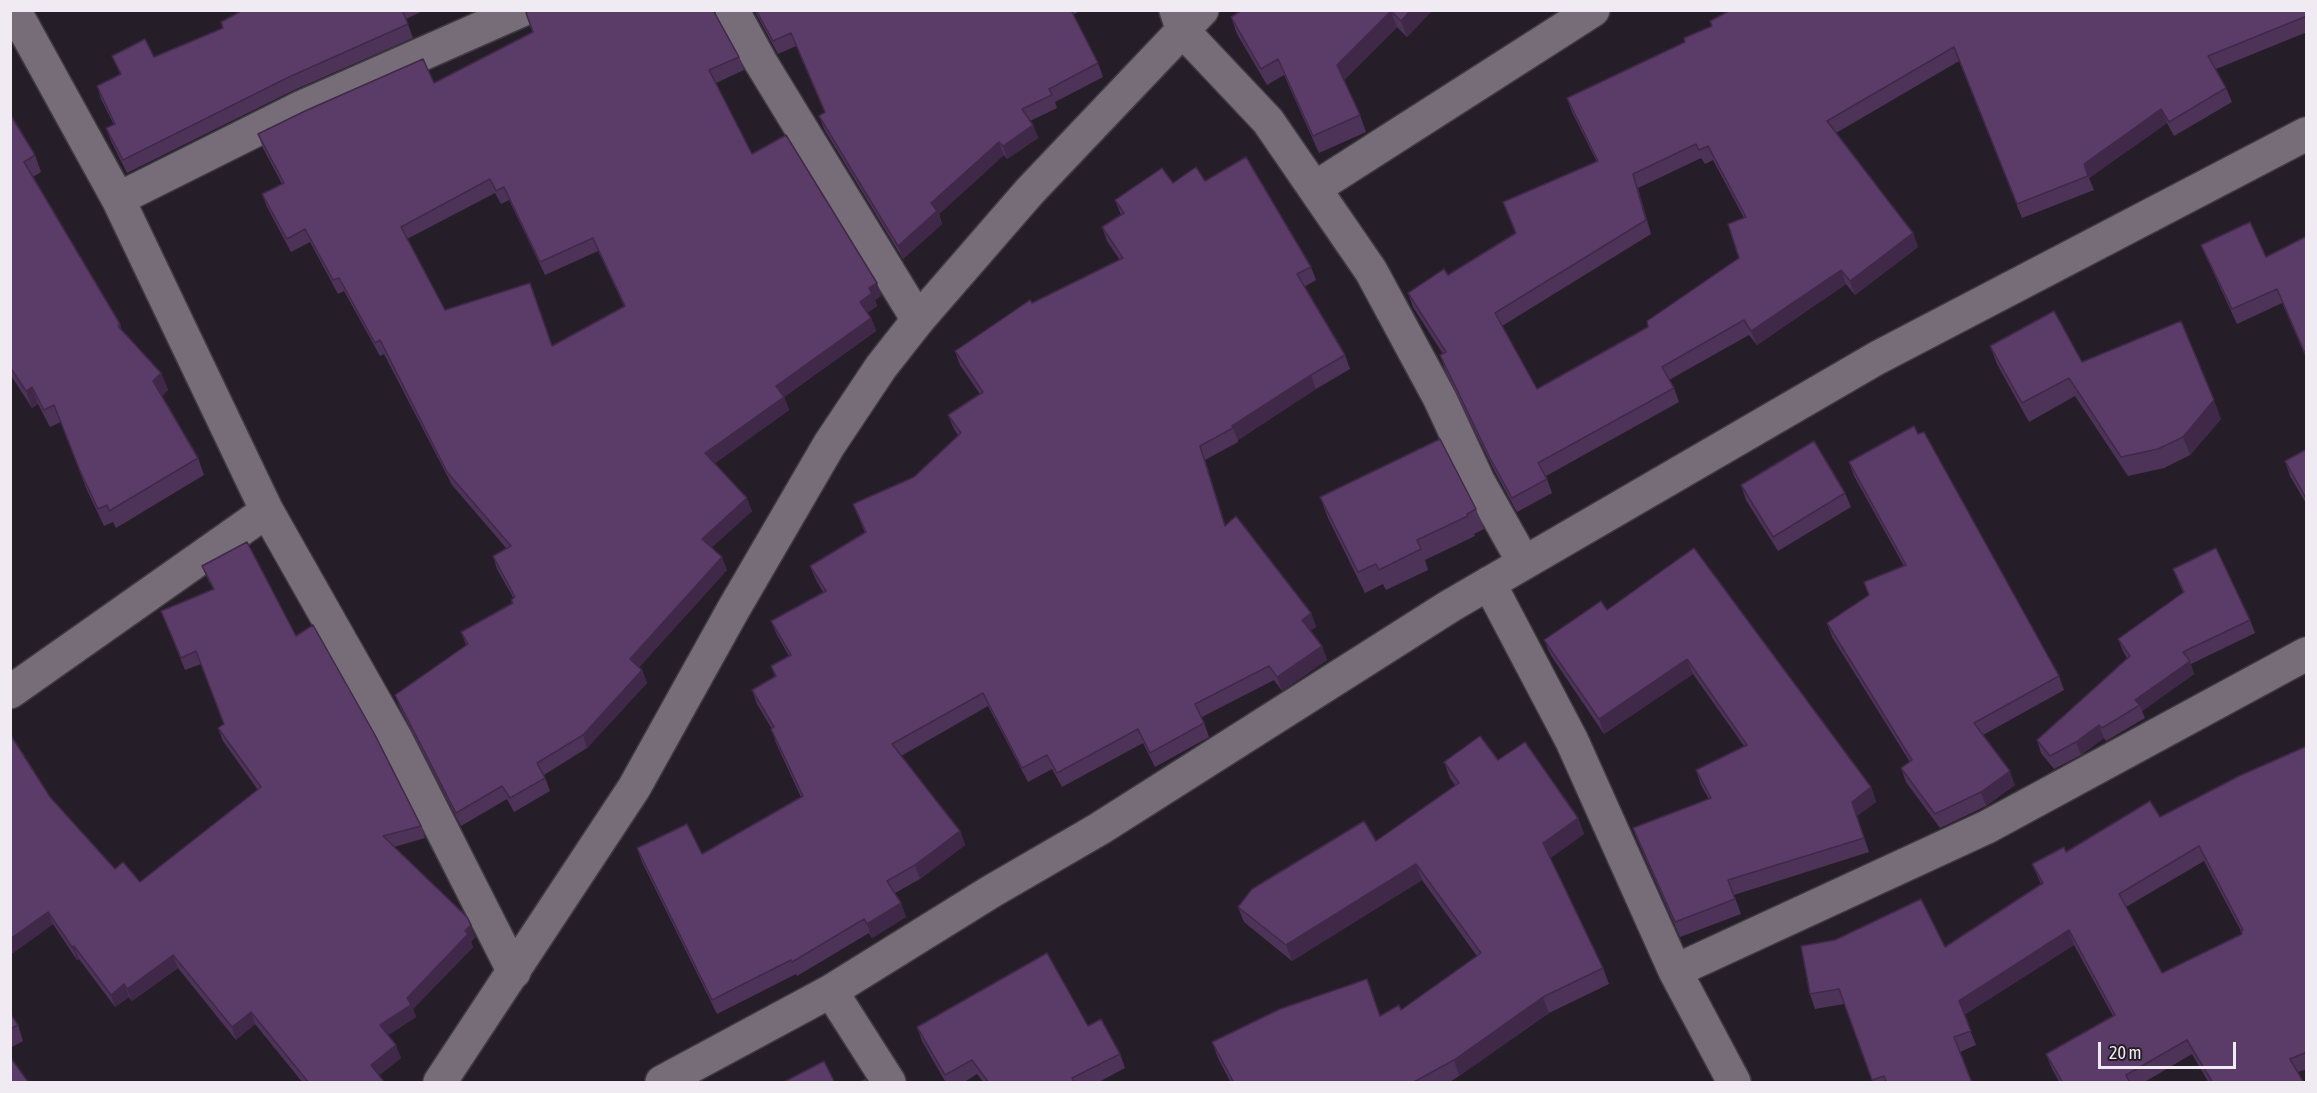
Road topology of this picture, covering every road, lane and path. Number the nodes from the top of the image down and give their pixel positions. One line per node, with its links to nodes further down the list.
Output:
1 (14, 10): 8 (street)
2 (522, 10): 8 (street)
3 (732, 10): 9 (street)
4 (1593, 10): 7 (street)
5 (1187, 17): 7 (street); 9 (street)
6 (2307, 134): 11 (street)
7 (1315, 188): 11 (street)
8 (118, 199): 10 (street)
9 (918, 320): 16 (street)
10 (267, 511): 14 (street); 16 (street)
11 (1524, 562): 12 (street)
12 (1489, 583): 15 (street); 17 (street)
13 (2307, 654): 15 (street)
14 (10, 692)
15 (1675, 970): 21 (street)
16 (514, 972): 18 (street)
17 (831, 991): 19 (street); 20 (street)
18 (440, 1083)
19 (662, 1083)
20 (889, 1083)
21 (1734, 1083)

